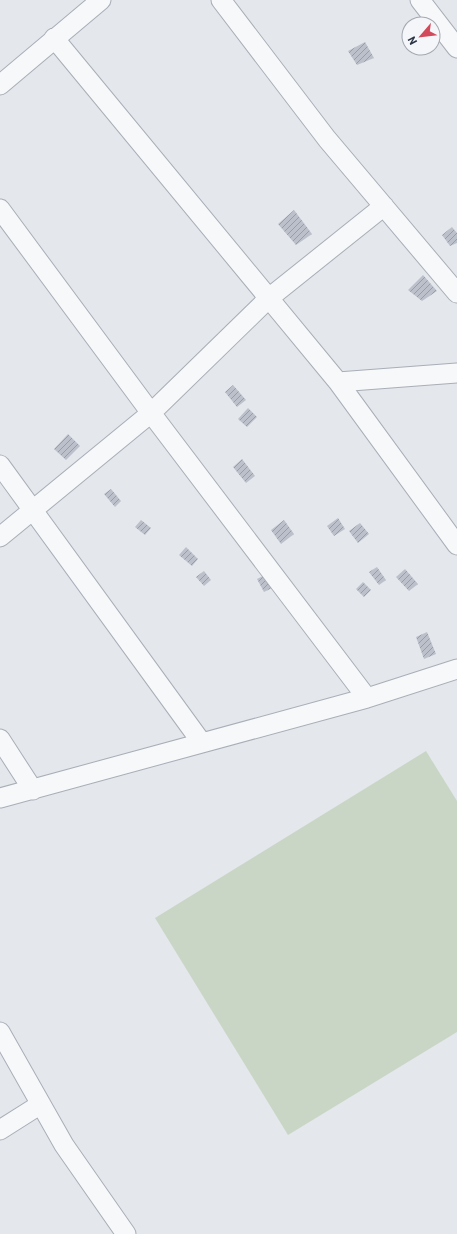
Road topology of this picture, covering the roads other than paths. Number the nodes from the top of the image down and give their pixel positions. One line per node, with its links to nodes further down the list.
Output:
1 (101, 0): 4 (street)
2 (221, 0): 7 (street)
3 (420, 0): 5 (street)
4 (54, 38): 6 (street); 10 (street)
5 (457, 48)
6 (0, 85)
7 (384, 206): 9 (street); 10 (street)
8 (0, 209): 13 (street)
9 (457, 293)
10 (269, 298): 12 (street); 13 (street)
11 (457, 373): 12 (street)
12 (338, 382): 17 (street)
13 (151, 413): 15 (street); 19 (street)
14 (0, 466): 15 (street)
15 (32, 510): 16 (street); 21 (street)
16 (0, 537)
17 (457, 545)
18 (457, 669): 19 (street)
19 (367, 698): 21 (street)
20 (0, 740): 22 (street)
21 (202, 743): 22 (street)
22 (33, 790): 23 (street)
23 (0, 798)
24 (0, 1032): 25 (street)
25 (41, 1104): 26 (street); 27 (street)
26 (0, 1130)
27 (126, 1234)

